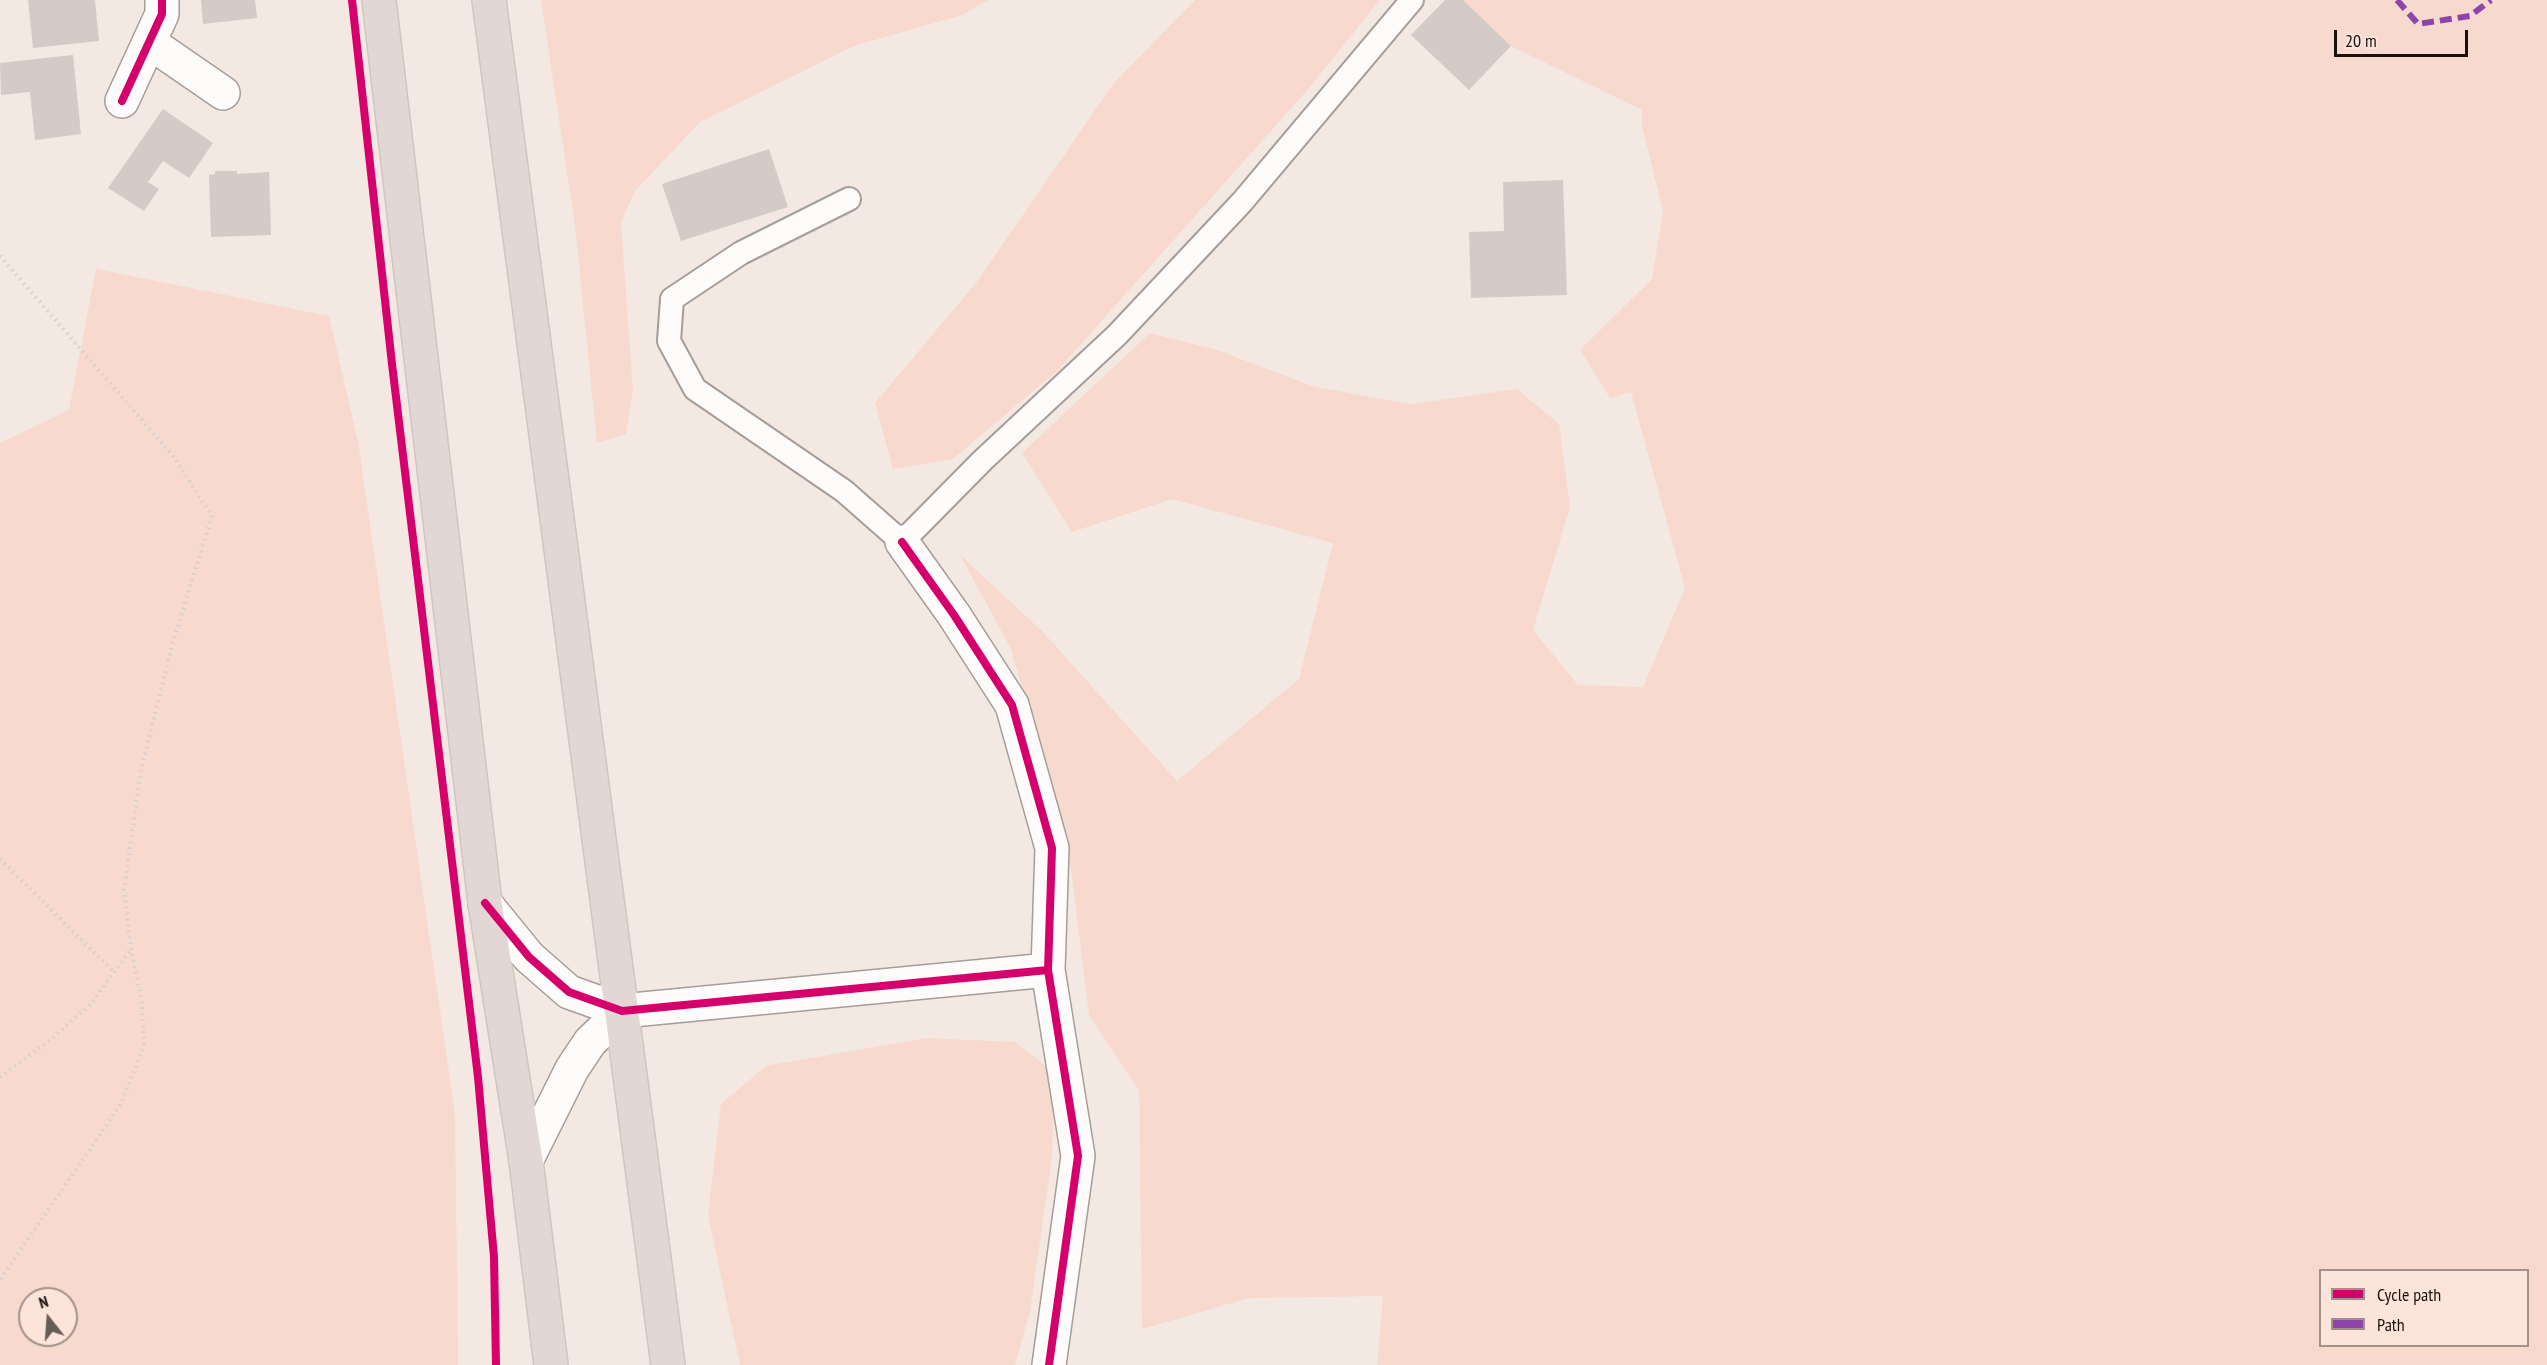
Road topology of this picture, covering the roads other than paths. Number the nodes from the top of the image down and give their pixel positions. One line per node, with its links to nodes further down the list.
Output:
1 (162, 0): 5 (street)
2 (379, 0): 10 (highway)
3 (489, 0): 12 (highway)
4 (1412, 0): 9 (lane)
5 (149, 42): 6 (street); 7 (street)
6 (223, 93)
7 (122, 101)
8 (849, 199): 9 (lane)
9 (902, 542): 11 (street)
10 (485, 903): 12 (street); 13 (highway)
11 (1048, 970): 12 (street); 16 (street)
12 (622, 1011): 13 (street); 15 (highway)
13 (526, 1161): 14 (highway)
14 (551, 1365)
15 (668, 1365)
16 (1049, 1365)

